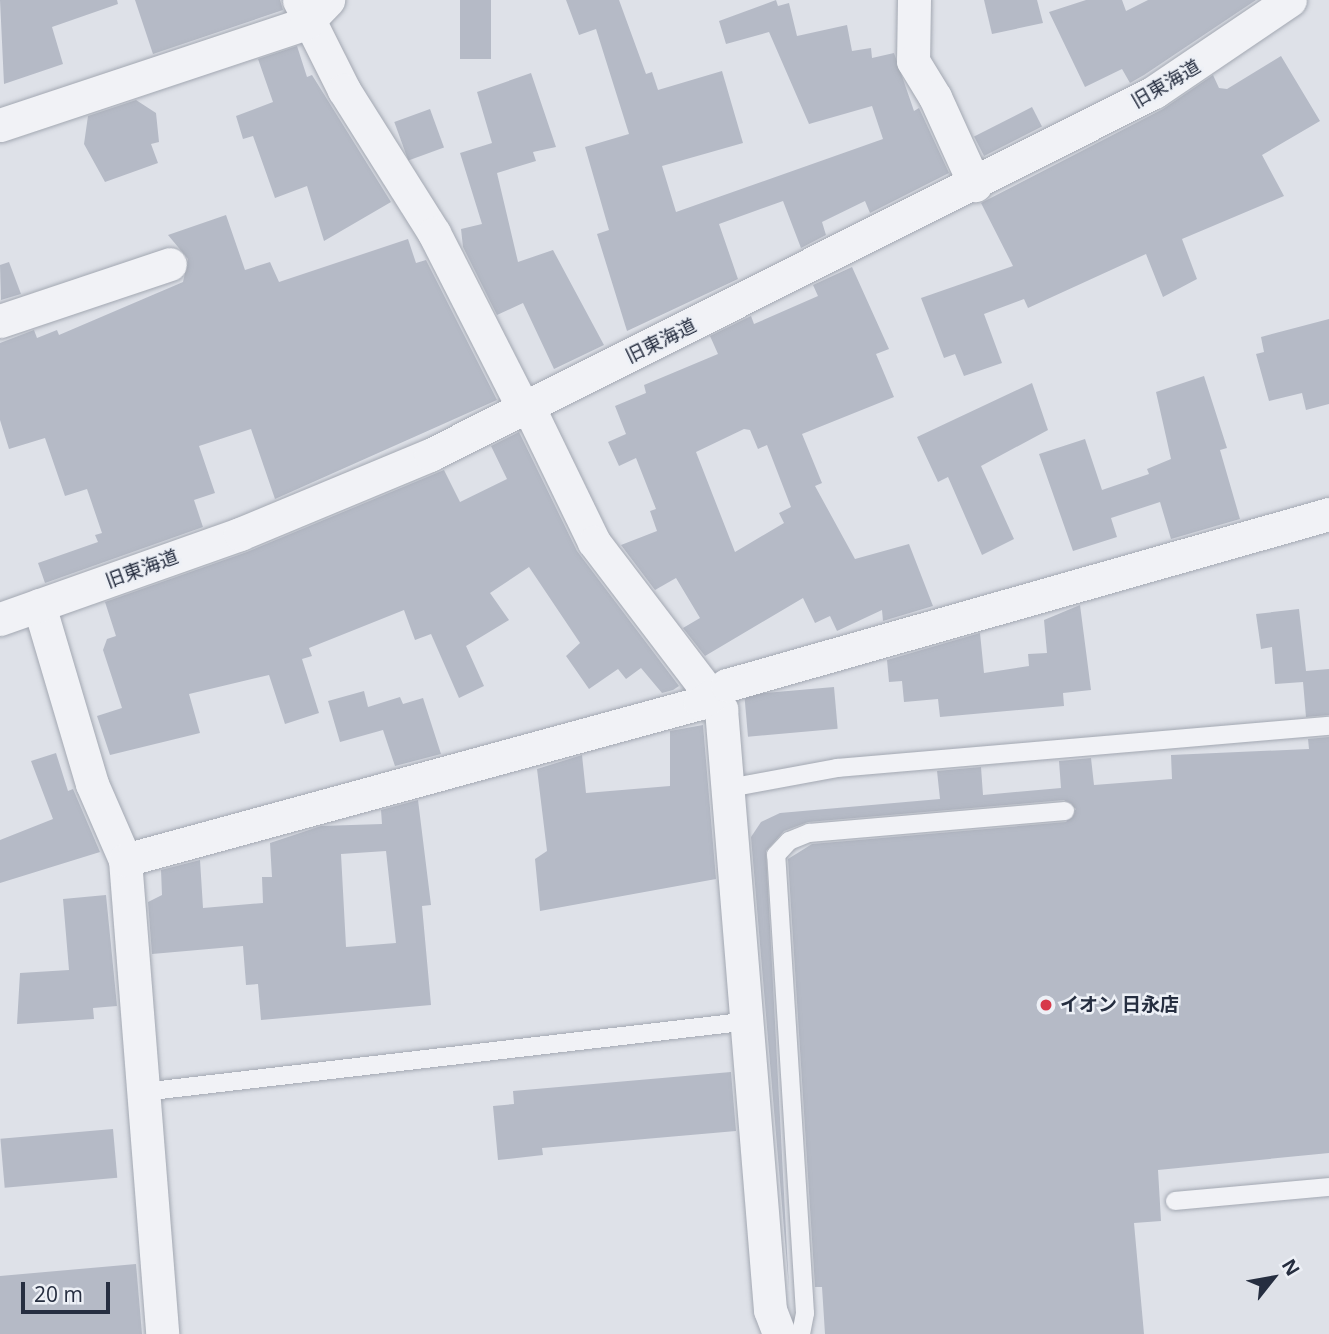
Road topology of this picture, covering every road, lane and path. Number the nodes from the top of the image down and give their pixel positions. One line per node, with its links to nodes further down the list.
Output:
1 (914, 0): 5 (street)
2 (1290, 0): 5 (street, 旧東海道)
3 (311, 8): 4 (street); 8 (street)
4 (0, 125)
5 (975, 185): 8 (street, 旧東海道)
6 (170, 264): 7 (street)
7 (0, 321)
8 (525, 407): 10 (street, 旧東海道); 12 (street)
9 (1329, 514): 12 (street)
10 (39, 606): 11 (street, 旧東海道); 16 (street)
11 (0, 619)
12 (711, 696): 14 (street); 16 (street)
13 (1329, 726): 14 (lane)
14 (729, 788): 17 (street)
15 (1065, 811): 23 (lane)
16 (125, 860): 18 (street)
17 (750, 1021): 18 (lane); 22 (street)
18 (143, 1092): 21 (street)
19 (1329, 1187): 20 (lane)
20 (1175, 1201)
21 (162, 1334)
22 (779, 1334)
23 (802, 1334)

